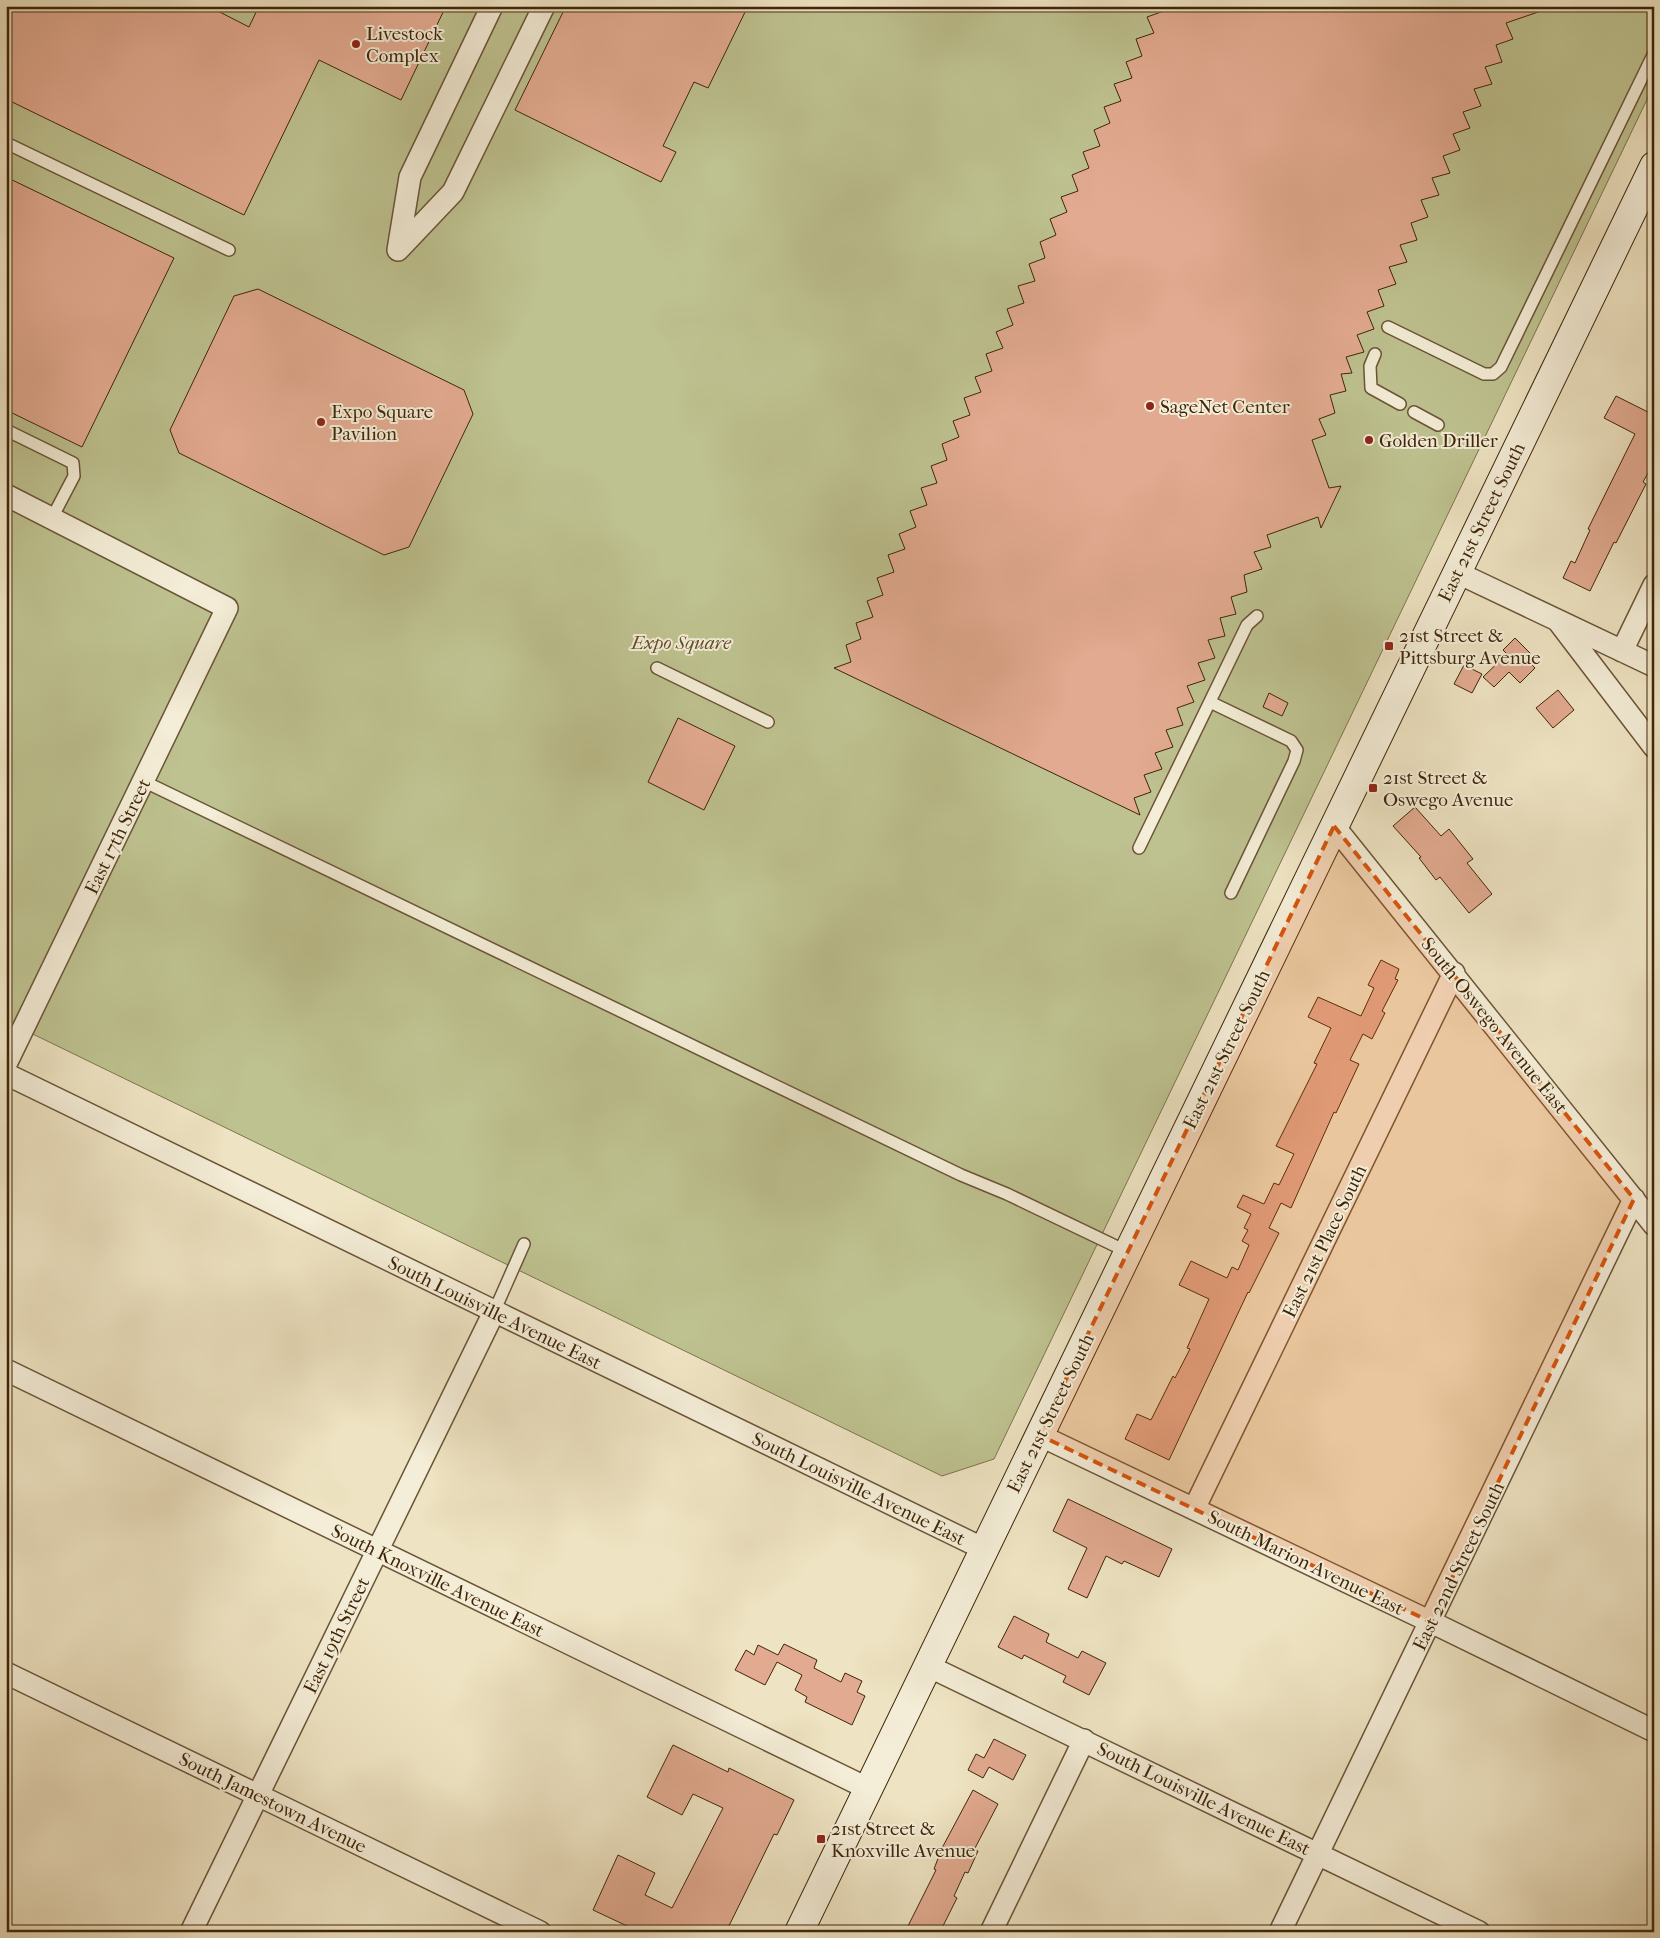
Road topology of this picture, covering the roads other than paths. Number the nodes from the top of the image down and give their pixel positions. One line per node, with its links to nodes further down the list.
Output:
1 (492, 6): 2 (street)
2 (544, 6)
3 (1654, 53): 7 (lane)
4 (6, 143): 6 (lane)
5 (1654, 166): 15 (main road, East 21st Street South)
6 (229, 250)
7 (1388, 326)
8 (1375, 354): 9 (lane)
9 (1400, 404)
10 (1414, 412): 11 (lane)
11 (1438, 425)
12 (6, 430): 14 (lane)
13 (6, 495): 14 (street)
14 (52, 518): 25 (street, East 17th Street)
15 (1456, 572): 18 (street); 26 (main road, East 21st Street South)
16 (1654, 585): 19 (street)
17 (1257, 616): 22 (lane)
18 (1554, 617): 19 (street); 24 (street)
19 (1622, 651): 20 (street)
20 (1654, 666)
21 (656, 668): 23 (lane)
22 (1210, 702): 27 (lane); 28 (lane)
23 (768, 722)
24 (1654, 747)
25 (143, 781): 30 (street, East 17th Street); 35 (lane)
26 (1334, 826): 29 (street, South Oswego Avenue East); 35 (main road, East 21st Street South)
27 (1139, 848)
28 (1231, 893)
29 (1454, 973): 32 (street, South Oswego Avenue East); 39 (street, East 21st Place South)
30 (6, 1064)
31 (6, 1074): 36 (street, South Louisville Avenue East)
32 (1634, 1199): 33 (street, South Oswego Avenue East); 42 (street, East 22nd Street South)
33 (1654, 1225)
34 (524, 1244): 36 (lane)
35 (1128, 1252): 38 (main road, East 21st Street South)
36 (494, 1312): 40 (street, South Louisville Avenue East); 41 (street, East 19th Street)
37 (6, 1370): 41 (street, South Knoxville Avenue East)
38 (1039, 1435): 39 (street, South Marion Avenue East); 40 (main road, East 21st Street South)
39 (1194, 1509): 42 (street, South Marion Avenue East)
40 (984, 1548): 43 (main road, East 21st Street South)
41 (377, 1550): 47 (street, South Knoxville Avenue East); 48 (street, East 19th Street)
42 (1431, 1622): 45 (street, South Marion Avenue East); 49 (street, East 22nd Street South)
43 (928, 1666): 46 (street, South Louisville Avenue East); 47 (main road, East 21st Street South)
44 (6, 1673): 48 (street, South Jamestown Avenue)
45 (1654, 1731)
46 (1084, 1740): 49 (street, South Louisville Avenue East); 53 (street)
47 (869, 1789): 52 (main road, East 21st Street South)
48 (258, 1794): 50 (street, East 19th Street); 51 (street, South Jamestown Avenue)
49 (1319, 1853): 54 (street, East 22nd Street South); 55 (street, South Louisville Avenue East)
50 (191, 1932)
51 (540, 1932)
52 (799, 1932)
53 (991, 1932)
54 (1280, 1932)
55 (1479, 1932)

